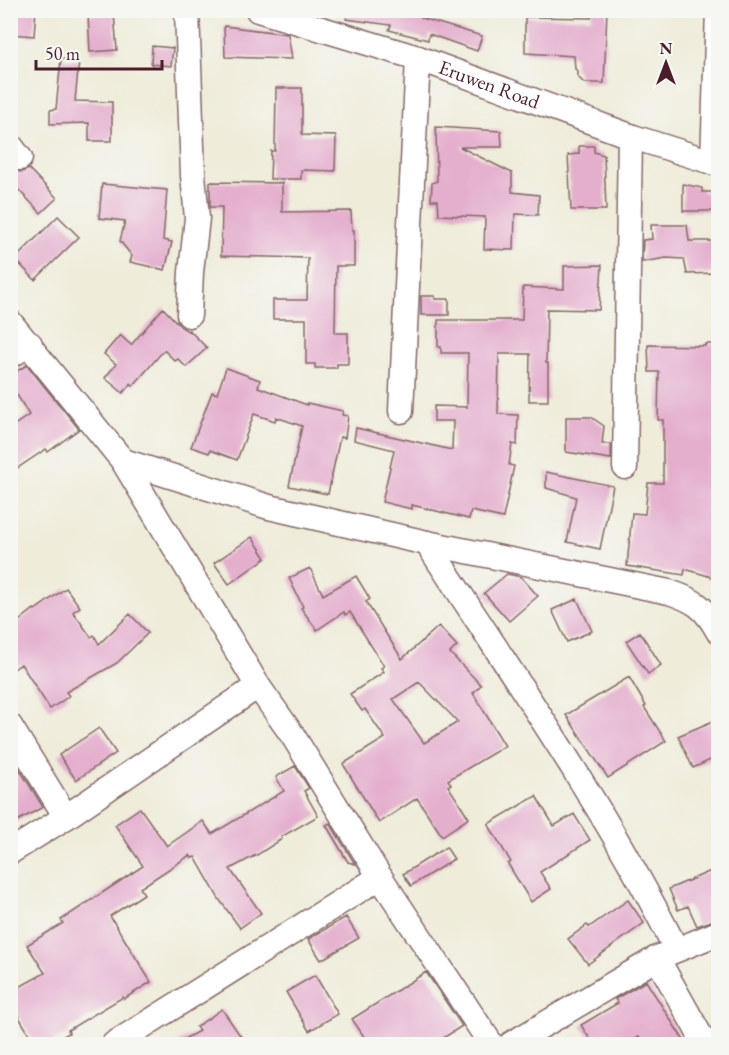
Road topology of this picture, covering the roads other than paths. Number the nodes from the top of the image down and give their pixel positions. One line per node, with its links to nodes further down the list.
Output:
1 (187, 10): 7 (street)
2 (258, 10): 4 (street, Eruwen Road)
3 (718, 10): 6 (street)
4 (418, 58): 5 (street, Eruwen Road); 10 (street)
5 (630, 136): 6 (street, Eruwen Road); 12 (street)
6 (716, 163)
7 (189, 315)
8 (10, 322): 9 (street)
9 (20, 350): 11 (street)
10 (401, 411)
11 (123, 461): 13 (street); 15 (street)
12 (626, 467)
13 (427, 543): 14 (street); 21 (street)
14 (718, 631)
15 (258, 686): 17 (street); 19 (street)
16 (10, 726): 17 (street)
17 (66, 817): 18 (street)
18 (10, 852)
19 (380, 877): 22 (street); 23 (street)
20 (718, 933): 21 (street)
21 (666, 953): 24 (street); 25 (street)
22 (114, 1044)
23 (492, 1044)
24 (511, 1044)
25 (705, 1044)

